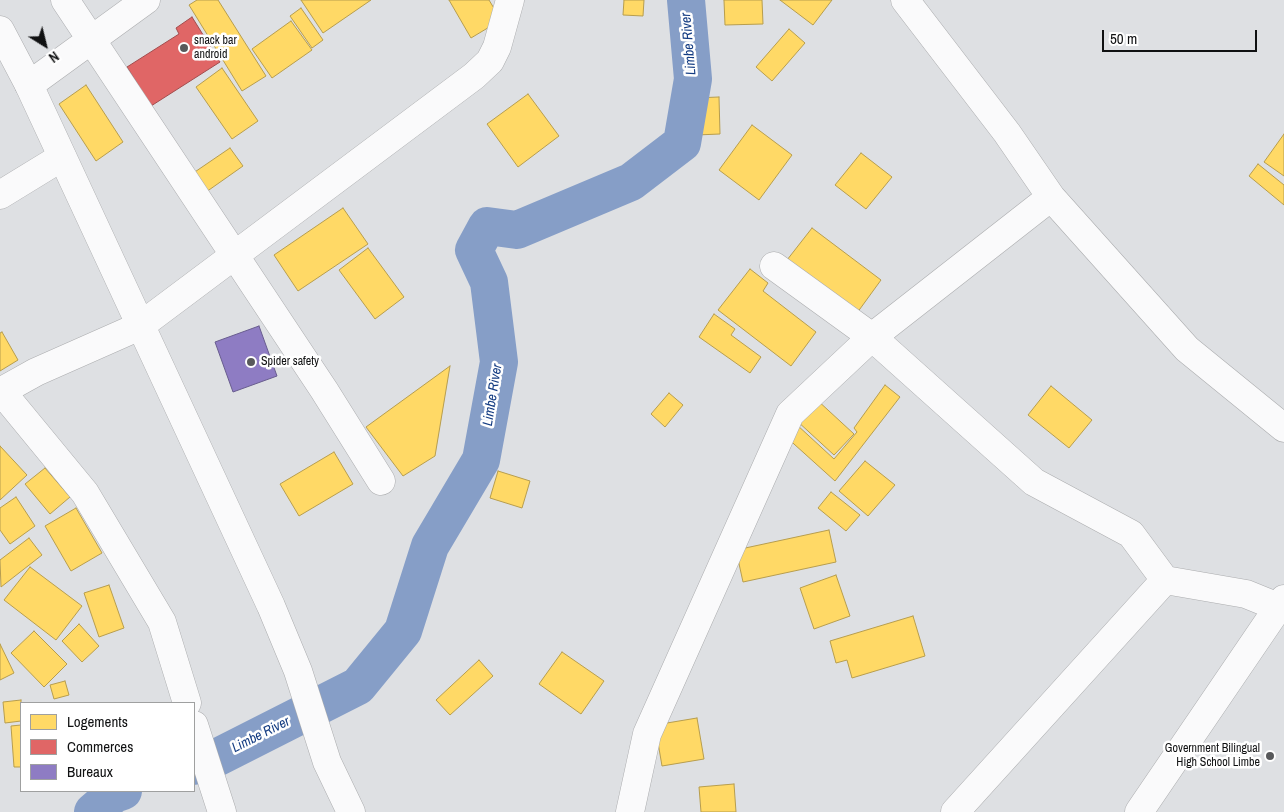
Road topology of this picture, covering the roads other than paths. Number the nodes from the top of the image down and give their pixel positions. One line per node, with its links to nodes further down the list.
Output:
1 (65, 0): 6 (main road)
2 (146, 0): 6 (main road)
3 (510, 0): 11 (main road)
4 (905, 0): 10 (main road)
5 (0, 30): 7 (main road)
6 (91, 40): 7 (main road); 11 (main road)
7 (29, 85): 8 (main road)
8 (62, 157): 9 (main road); 13 (main road)
9 (0, 195)
10 (1051, 197): 14 (main road); 16 (main road)
11 (234, 255): 13 (main road); 17 (main road)
12 (774, 266): 14 (main road)
13 (140, 326): 15 (main road); 23 (main road)
14 (872, 338): 18 (main road); 24 (main road)
15 (0, 392): 20 (main road)
16 (1284, 428)
17 (381, 481)
18 (1165, 580): 19 (main road); 25 (main road)
19 (1281, 603): 26 (main road)
20 (187, 702)
21 (195, 728): 22 (main road)
22 (222, 812)
23 (352, 812)
24 (630, 812)
25 (955, 812)
26 (1138, 812)

